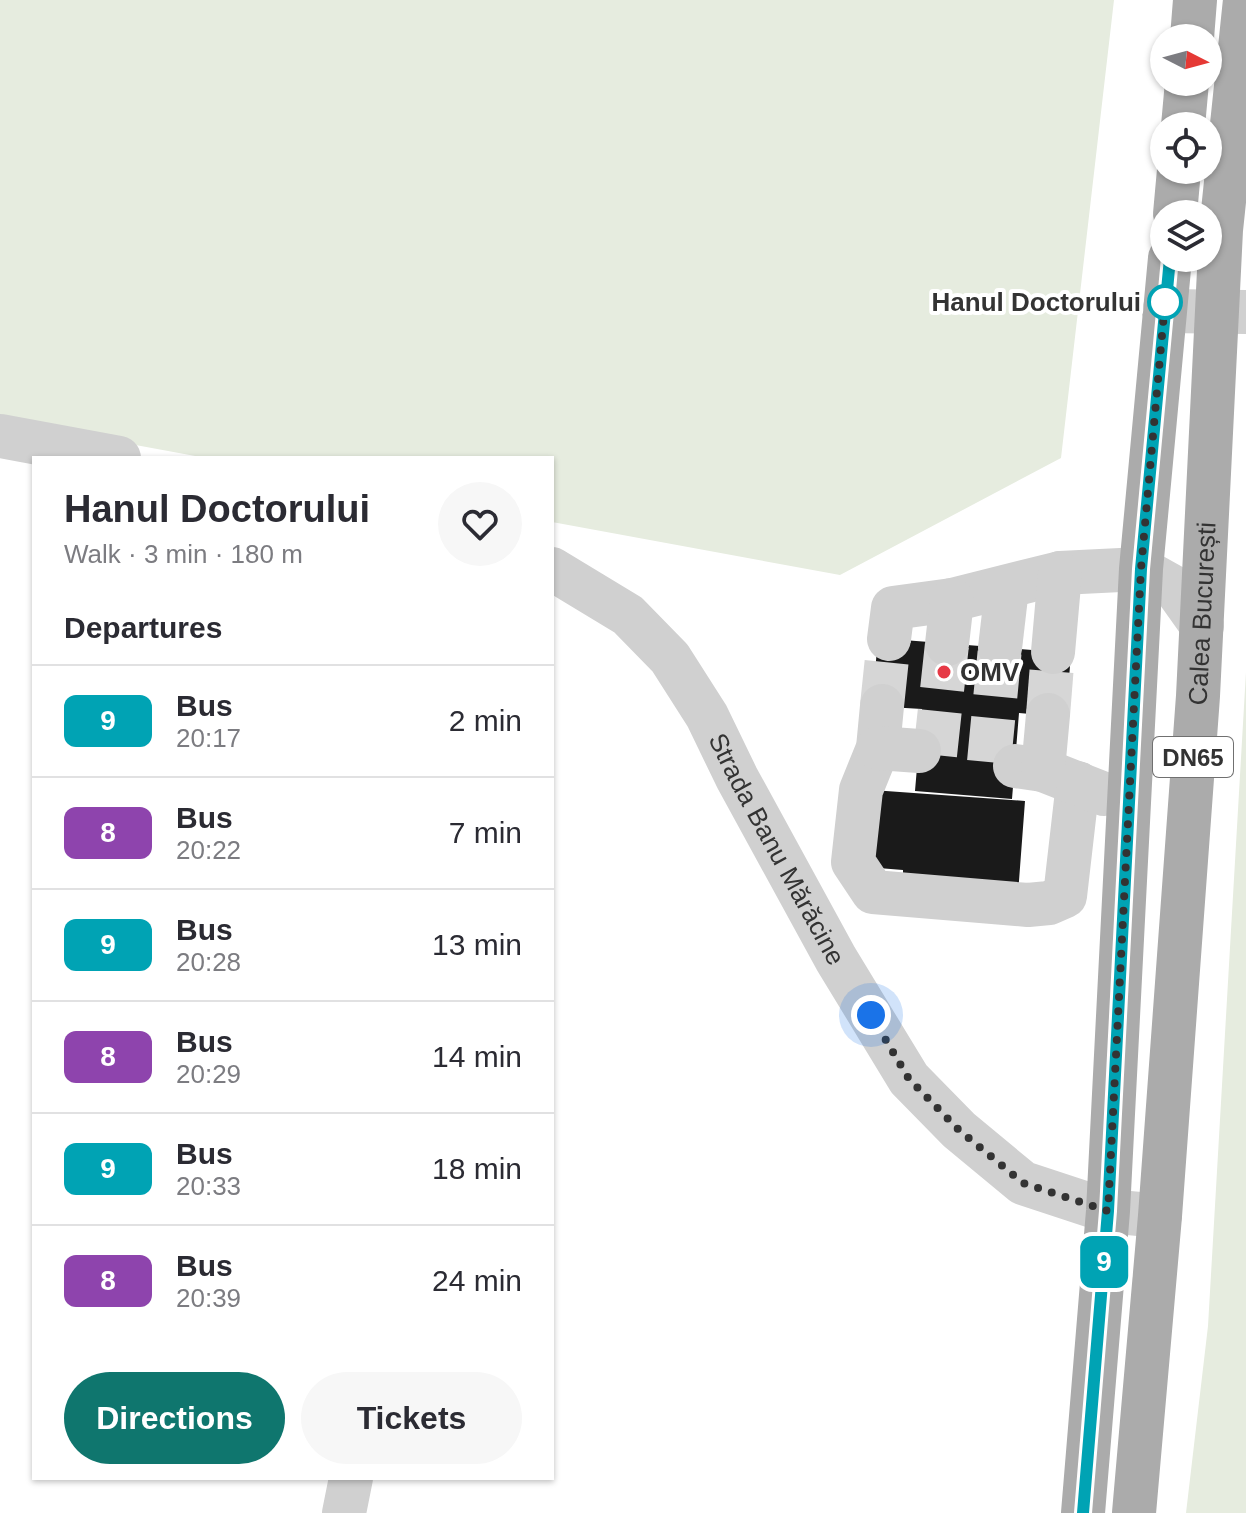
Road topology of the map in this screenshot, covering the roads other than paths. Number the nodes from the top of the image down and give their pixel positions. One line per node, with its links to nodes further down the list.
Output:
1 (1195, 0): 3 (main road)
2 (1245, 0): 6 (main road, Calea București / DN65)
3 (1193, 24)
4 (1168, 272): 5 (main road, DN65)
5 (1164, 311): 6 (street); 9 (main road, DN65)
6 (1231, 312): 14 (main road, Calea București / DN65)
7 (0, 436): 8 (street)
8 (108, 456)
9 (1141, 569): 11 (street); 14 (street); 22 (main road, DN65)
10 (554, 570): 23 (street, Strada Banu Mărăcine)
11 (1060, 573): 12 (street); 18 (street)
12 (1007, 588): 13 (street); 17 (street)
13 (952, 600): 15 (street); 16 (street)
14 (1202, 626): 24 (main road, Calea București / DN65)
15 (889, 639)
16 (947, 644)
17 (1000, 648)
18 (1053, 652)
19 (1048, 715): 21 (street)
20 (893, 735): 21 (street)
21 (1045, 773): 22 (street)
22 (1128, 804): 23 (main road, DN65)
23 (1108, 1211): 24 (street, Strada Banu Mărăcine); 27 (main road, DN65)
24 (1160, 1216): 28 (main road, Calea București / DN65)
25 (351, 1480): 26 (street)
26 (344, 1513)
27 (1083, 1513)
28 (1134, 1513)

